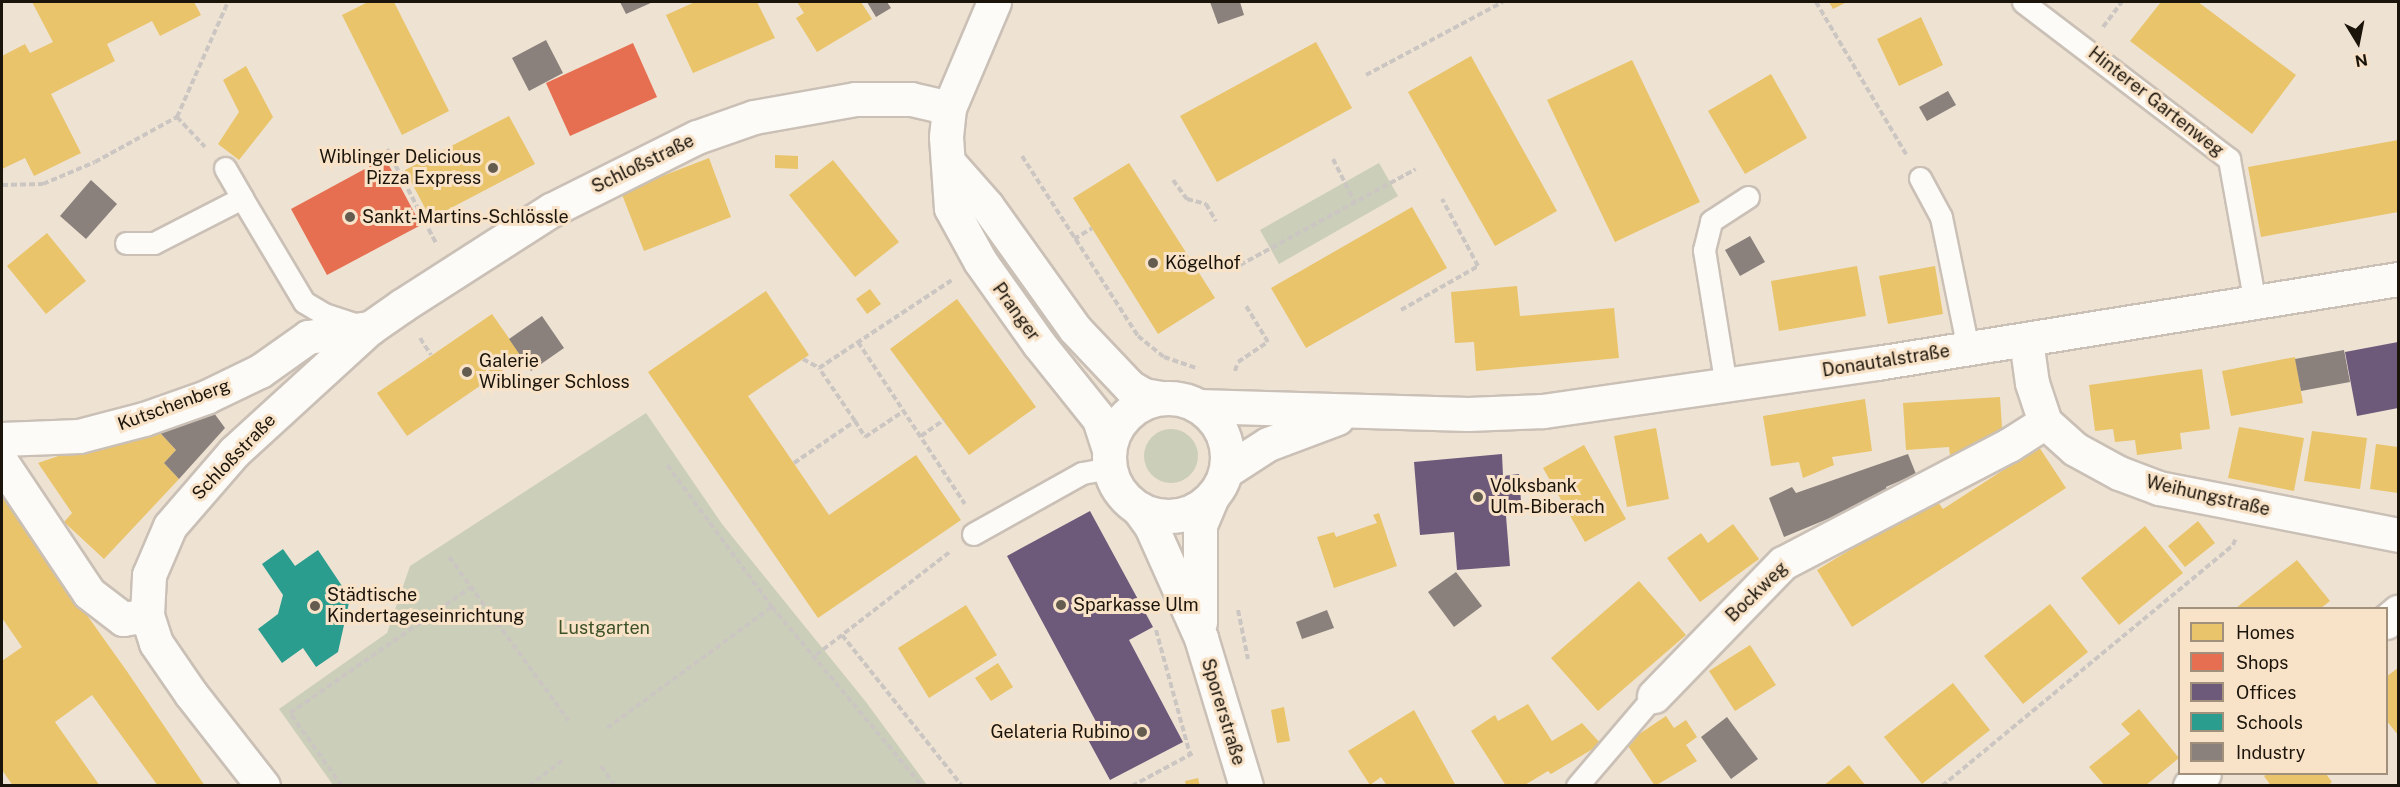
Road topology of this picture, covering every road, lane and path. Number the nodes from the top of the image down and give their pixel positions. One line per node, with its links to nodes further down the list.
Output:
1 (228, 2): 8 (path)
2 (994, 2): 7 (main road, Pranger)
3 (1503, 2): 6 (path)
4 (1816, 2): 15 (path)
5 (2023, 2): 30 (lane, Hinterer Gartenweg)
6 (1366, 75)
7 (949, 108): 12 (main road, Pranger); 28 (main road, Schloßstraße)
8 (177, 117): 13 (path); 17 (path)
9 (387, 148): 28 (path)
10 (1022, 156): 24 (path)
11 (1333, 159): 21 (path)
12 (949, 164): 26 (main road, Pranger); 44 (main road)
13 (225, 168): 19 (lane)
14 (1416, 169): 21 (path)
15 (1920, 178): 37 (lane)
16 (1173, 180): 22 (path)
17 (2, 185)
18 (1748, 197): 43 (lane)
19 (242, 198): 25 (lane); 33 (lane)
20 (1442, 199): 32 (path)
21 (1355, 203): 27 (path)
22 (1216, 221)
23 (1092, 228): 24 (path)
24 (1074, 239): 42 (path)
25 (126, 243)
26 (980, 261): 36 (path); 53 (main road, Pranger)
27 (1240, 266)
28 (451, 273): 33 (main road, Schloßstraße)
29 (2398, 279): 30 (main road, Donautalstraße)
30 (2255, 303): 34 (main road, Donautalstraße)
31 (1246, 306): 40 (path)
32 (1401, 310)
33 (370, 328): 52 (main road, Kutschenberg); 66 (main road, Schloßstraße)
34 (2026, 340): 37 (main road, Donautalstraße); 50 (main road, Weihungstraße)
35 (423, 342): 38 (path)
36 (858, 342): 41 (path); 46 (path)
37 (1968, 349): 43 (main road, Donautalstraße)
38 (431, 356)
39 (803, 359): 41 (path)
40 (1238, 362)
41 (819, 368): 49 (path)
42 (1210, 373)
43 (1726, 386): 47 (main road, Donautalstraße)
44 (1161, 398): 45 (main road); 53 (main road)
45 (1198, 406): 47 (main road); 57 (main road)
46 (904, 411): 49 (path); 51 (path)
47 (1370, 412): 57 (main road)
48 (944, 420): 51 (path)
49 (855, 421): 55 (path)
50 (2045, 422): 58 (main road, Weihungstraße); 72 (main road, Bockweg)
51 (921, 436): 60 (path)
52 (2, 439)
53 (1110, 458): 59 (main road); 60 (lane)
54 (2, 463): 66 (main road)
55 (794, 463)
56 (666, 465): 65 (path)
57 (1219, 484): 59 (main road); 68 (main road, Sporerstraße)
58 (2248, 507): 61 (main road, Weihungstraße); 87 (path)
59 (1138, 508): 68 (main road, Sporerstraße)
60 (973, 534): 67 (path)
61 (2398, 535)
62 (449, 557): 63 (path)
63 (471, 587): 73 (path); 79 (path)
64 (1237, 604): 71 (path)
65 (772, 607): 70 (path); 74 (path)
66 (147, 615): 78 (main road, Schloßstraße)
67 (842, 635): 70 (path); 83 (path)
68 (1201, 638): 85 (main road, Sporerstraße)
69 (1158, 639): 84 (path)
70 (816, 655): 82 (path)
71 (1250, 669)
72 (1654, 696): 86 (lane, Bockweg)
73 (569, 721)
74 (607, 728)
75 (563, 760): 80 (path)
76 (601, 766): 81 (path)
77 (2203, 775): 88 (main road)
78 (263, 786)
79 (342, 786)
80 (529, 786)
81 (615, 786)
82 (922, 786)
83 (962, 786)
84 (1132, 786)
85 (1246, 786)
86 (1577, 786)
87 (1942, 786)
88 (2190, 786)

